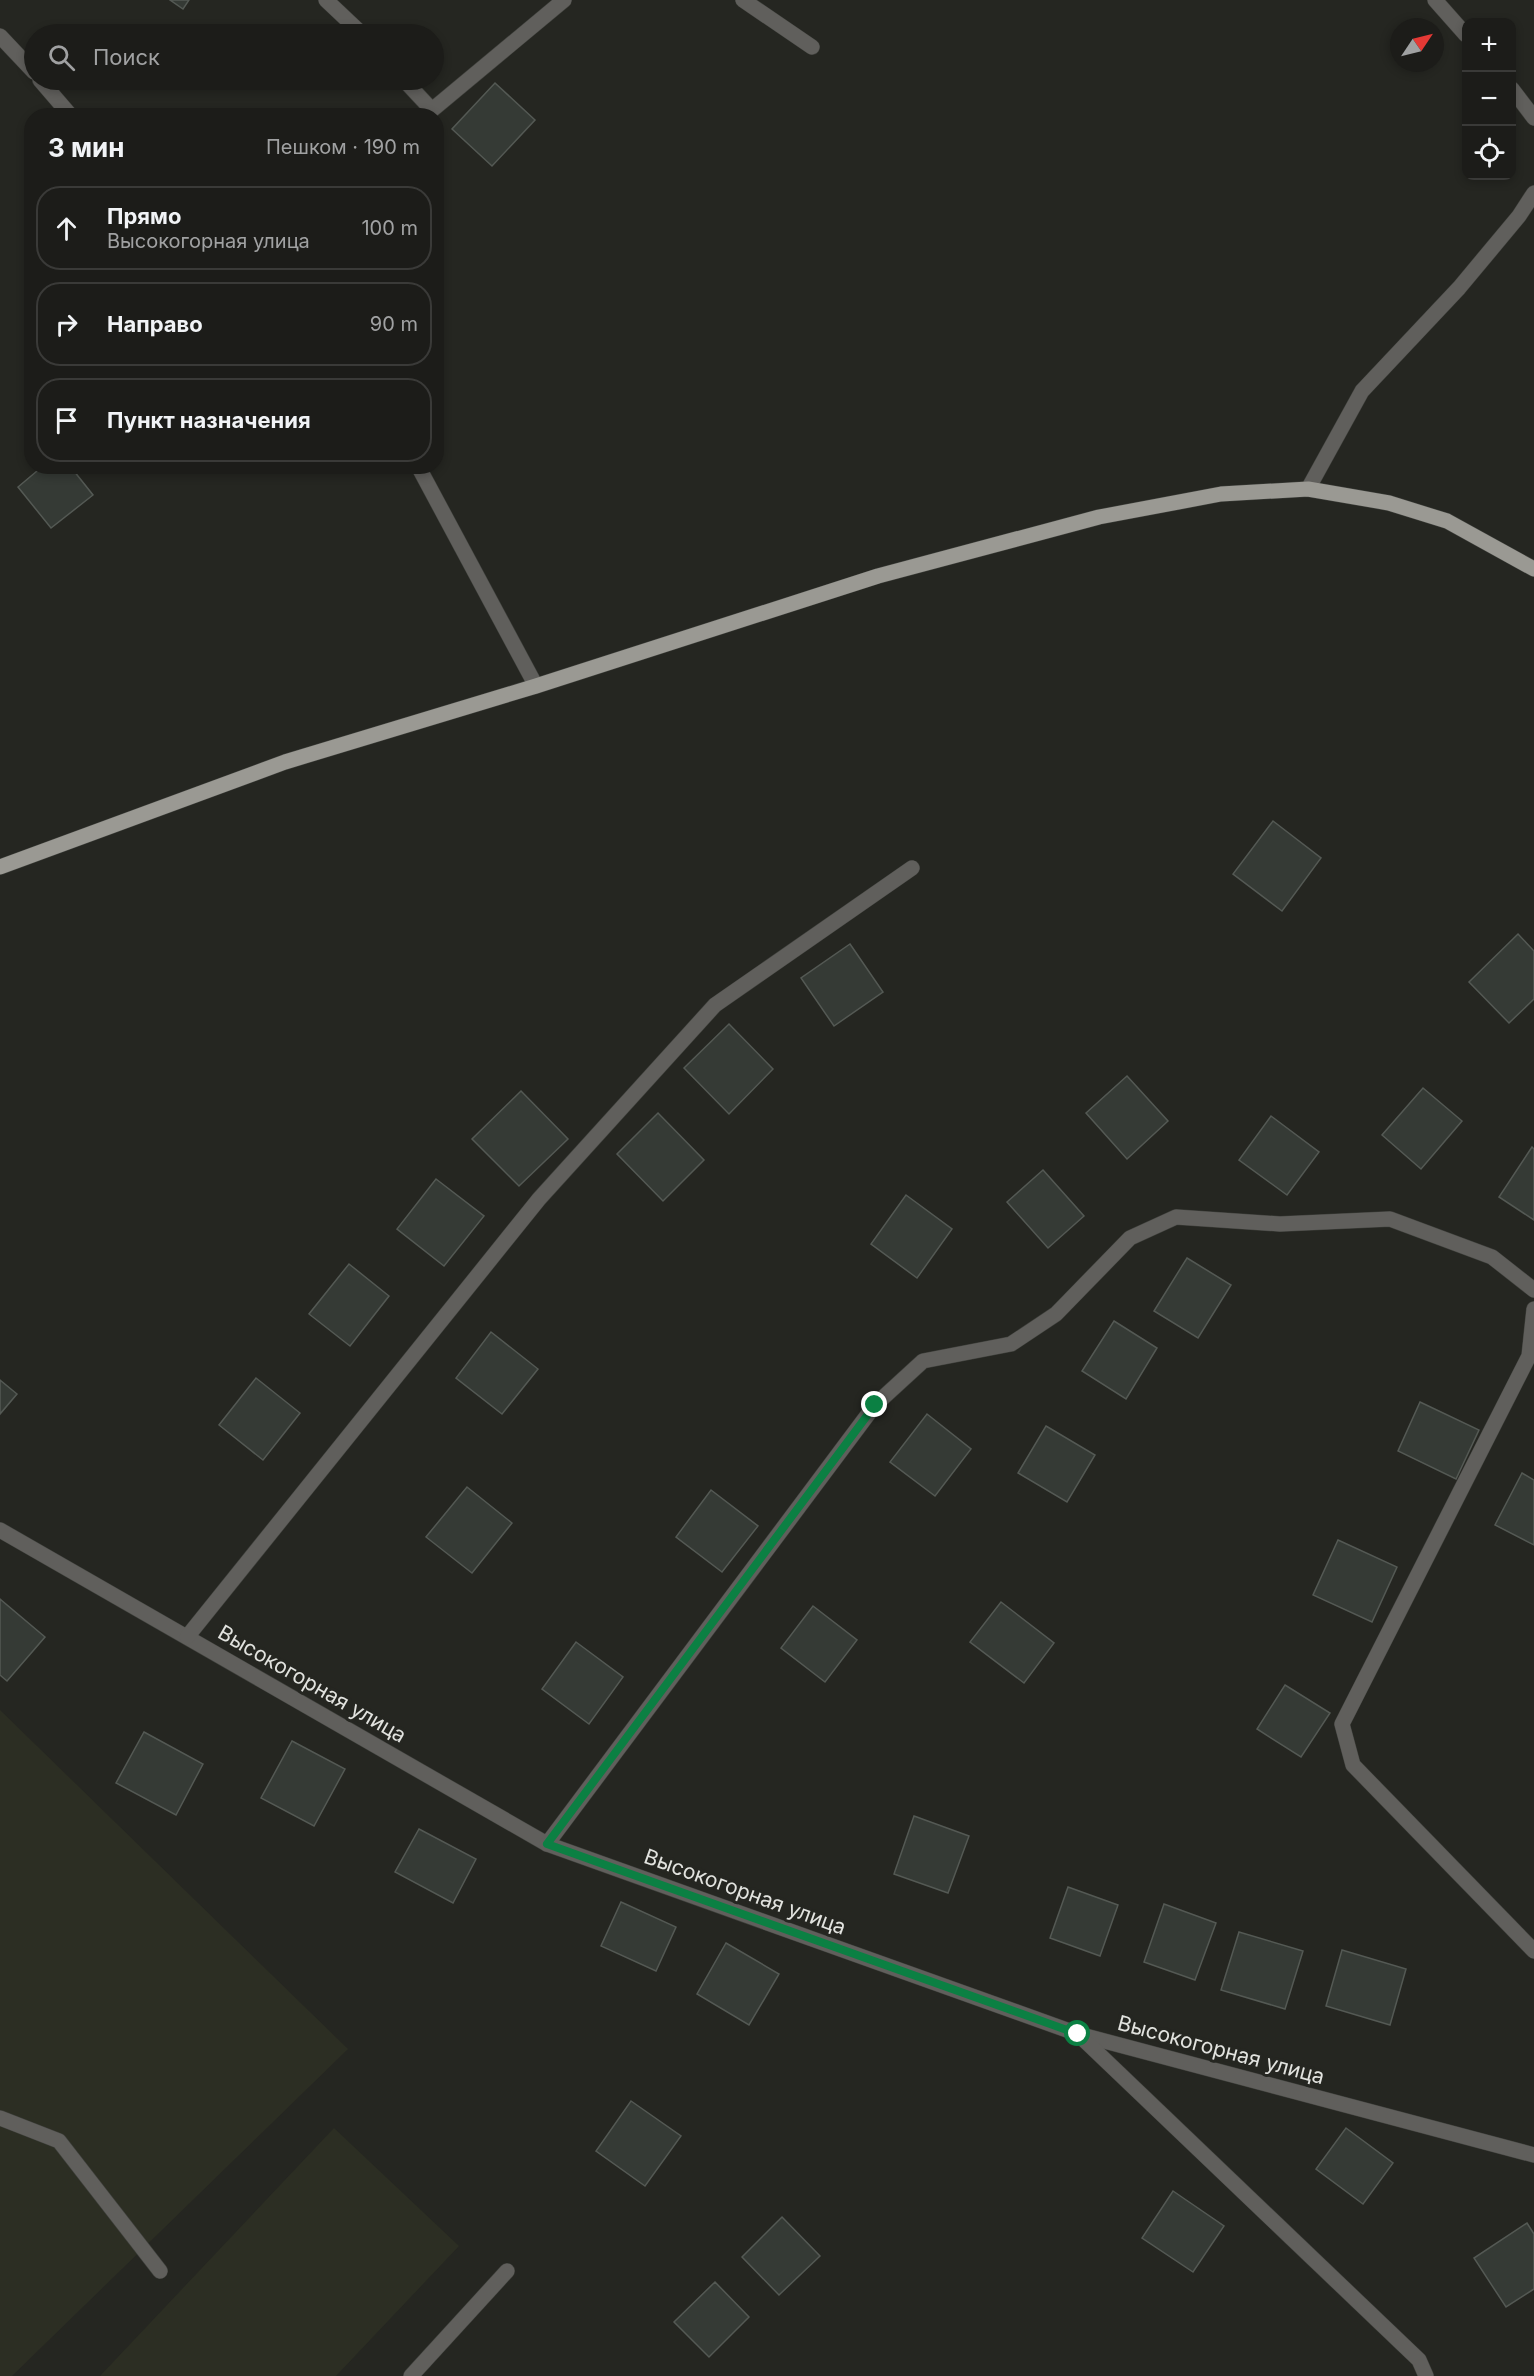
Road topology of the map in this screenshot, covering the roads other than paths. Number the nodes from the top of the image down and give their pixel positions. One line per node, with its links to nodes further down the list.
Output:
1 (326, 0): 5 (street)
2 (564, 0): 15 (street)
3 (743, 0): 8 (street)
4 (1435, 0): 6 (street)
5 (352, 24)
6 (1462, 30)
7 (0, 36): 9 (street)
8 (812, 47)
9 (24, 61)
10 (49, 90): 13 (street)
11 (413, 90): 14 (street)
12 (1516, 94): 16 (street)
13 (64, 108)
14 (430, 108)
15 (434, 108)
16 (1534, 118)
17 (1534, 192): 19 (street)
18 (422, 474): 21 (street)
19 (1308, 489): 20 (main road); 21 (main road)
20 (1534, 569)
21 (536, 686): 22 (main road)
22 (0, 867)
23 (912, 868): 27 (street)
24 (1534, 1290): 28 (street)
25 (1534, 1309): 29 (street)
26 (0, 1530): 27 (street, Высокогорная улица)
27 (187, 1637): 28 (street, Высокогорная улица)
28 (547, 1844): 30 (street, Высокогорная улица)
29 (1534, 1951)
30 (1078, 2034): 32 (street, Высокогорная улица); 36 (street)
31 (0, 2118): 33 (street)
32 (1534, 2155)
33 (160, 2271)
34 (507, 2271): 35 (street)
35 (411, 2376)
36 (1426, 2376)

